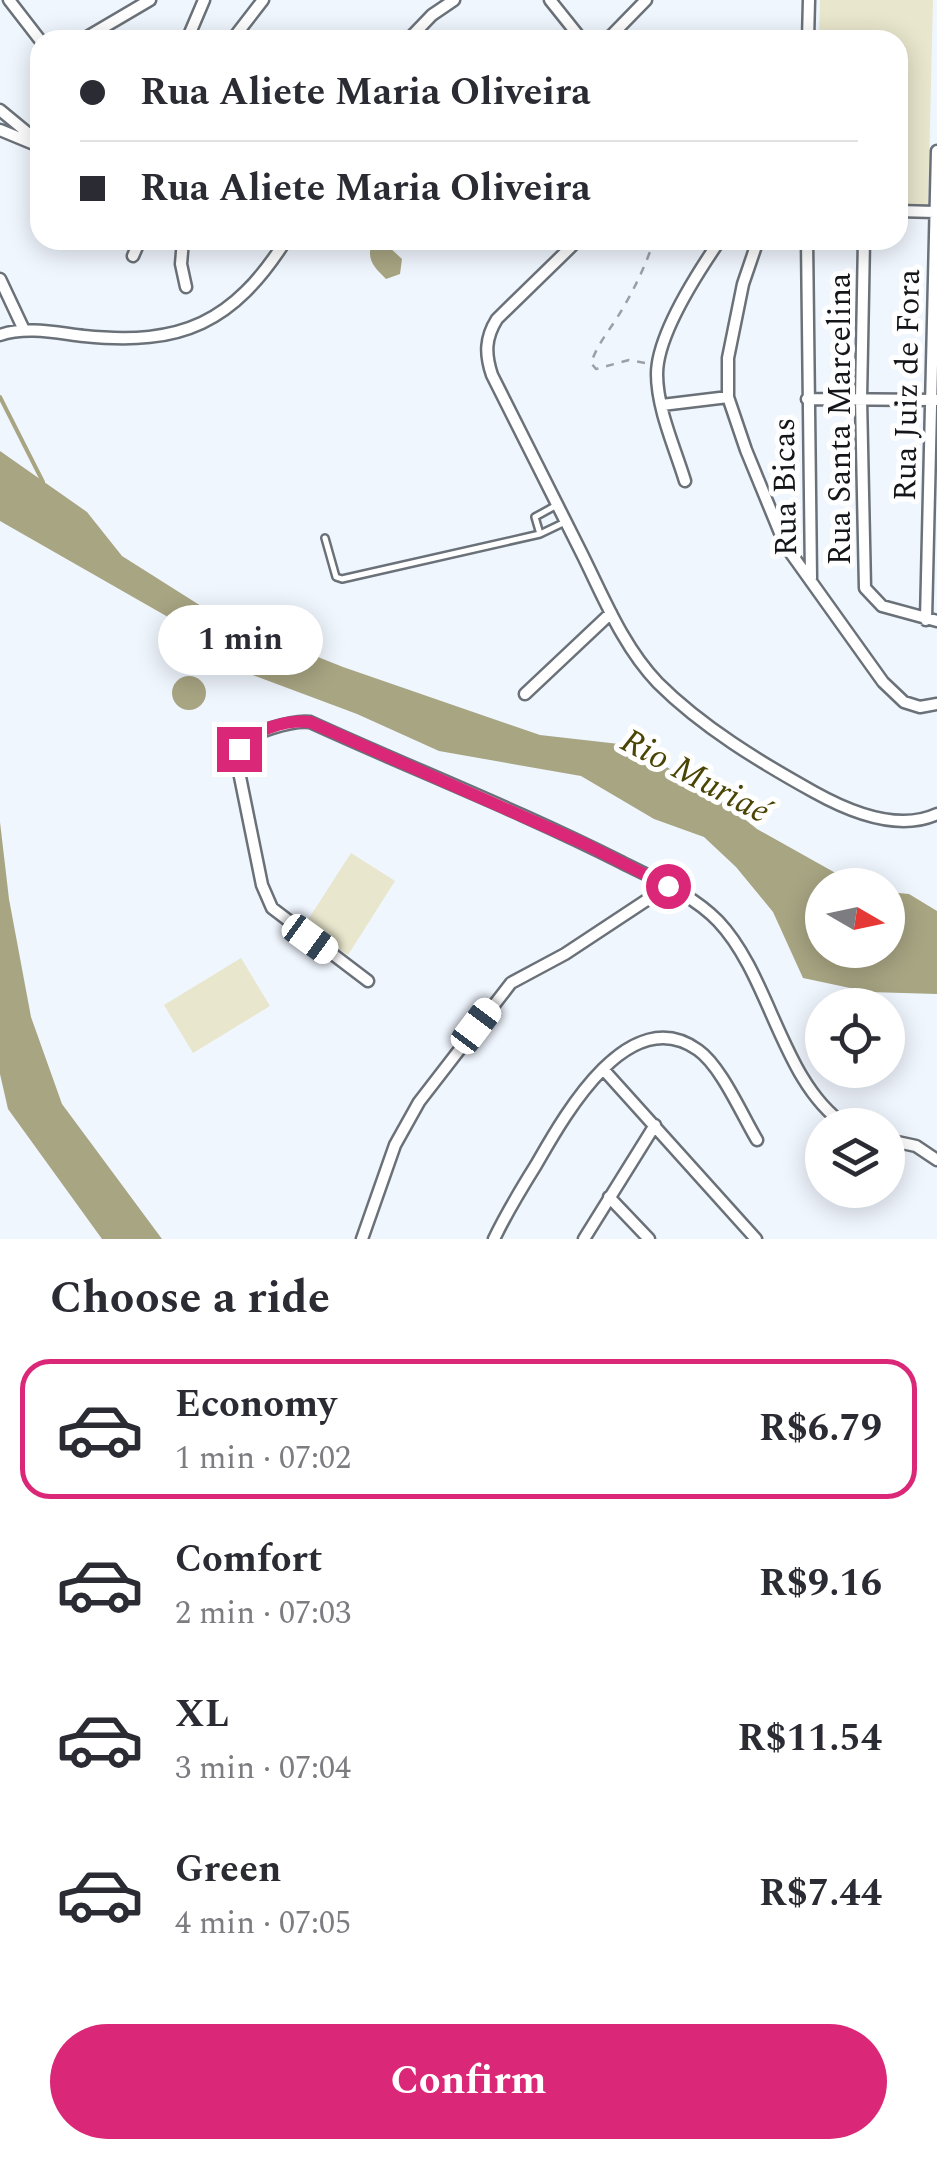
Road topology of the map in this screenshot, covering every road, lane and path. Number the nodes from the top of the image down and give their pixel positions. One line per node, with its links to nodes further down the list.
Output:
1 (150, 0): 10 (street)
2 (204, 0): 11 (street)
3 (263, 0): 12 (street)
4 (454, 0): 13 (street)
5 (550, 0): 14 (street)
6 (646, 0): 15 (street)
7 (809, 0): 16 (street)
8 (15, 2): 9 (street)
9 (33, 30)
10 (99, 30)
11 (191, 30)
12 (240, 30)
13 (418, 30)
14 (574, 30)
15 (617, 30)
16 (808, 30)
17 (0, 110): 19 (street)
18 (0, 130): 20 (street)
19 (30, 136)
20 (30, 141)
21 (937, 151): 22 (street, Rua Juiz de Fora)
22 (936, 194): 24 (street, Rua Juiz de Fora)
23 (908, 211): 24 (street)
24 (936, 212): 43 (street, Rua Juiz de Fora)
25 (136, 250): 34 (street)
26 (182, 250): 36 (street)
27 (279, 250): 37 (street)
28 (568, 250): 46 (street)
29 (650, 250): 39 (path)
30 (714, 250): 39 (street)
31 (755, 250): 40 (street)
32 (808, 250): 41 (street, Rua Bicas)
33 (864, 250): 42 (street, Rua Santa Marcelina)
34 (133, 256)
35 (0, 279): 37 (street)
36 (186, 286)
37 (24, 330): 38 (street)
38 (4, 334)
39 (657, 366): 44 (street)
40 (728, 397): 44 (street); 50 (street)
41 (808, 399): 42 (street); 50 (street, Rua Bicas)
42 (861, 400): 43 (street); 52 (street, Rua Santa Marcelina)
43 (934, 400): 52 (street, Rua Juiz de Fora)
44 (662, 405): 45 (street)
45 (685, 480)
46 (558, 505): 47 (street); 48 (lane)
47 (566, 522): 48 (lane); 51 (street)
48 (540, 534): 49 (lane)
49 (326, 538)
50 (812, 579): 54 (street, Rua Bicas)
51 (611, 613): 53 (street); 55 (street)
52 (931, 620)
53 (525, 694)
54 (937, 704)
55 (935, 818)
56 (668, 886): 57 (street); 59 (street); 65 (street)
57 (368, 982)
58 (603, 1069): 60 (street); 61 (street); 66 (street)
59 (825, 1108)
60 (655, 1124): 64 (street); 69 (street)
61 (757, 1140)
62 (905, 1144): 63 (street)
63 (937, 1160)
64 (609, 1197): 67 (street); 68 (street)
65 (362, 1239)
66 (494, 1239)
67 (584, 1239)
68 (649, 1239)
69 (756, 1239)

